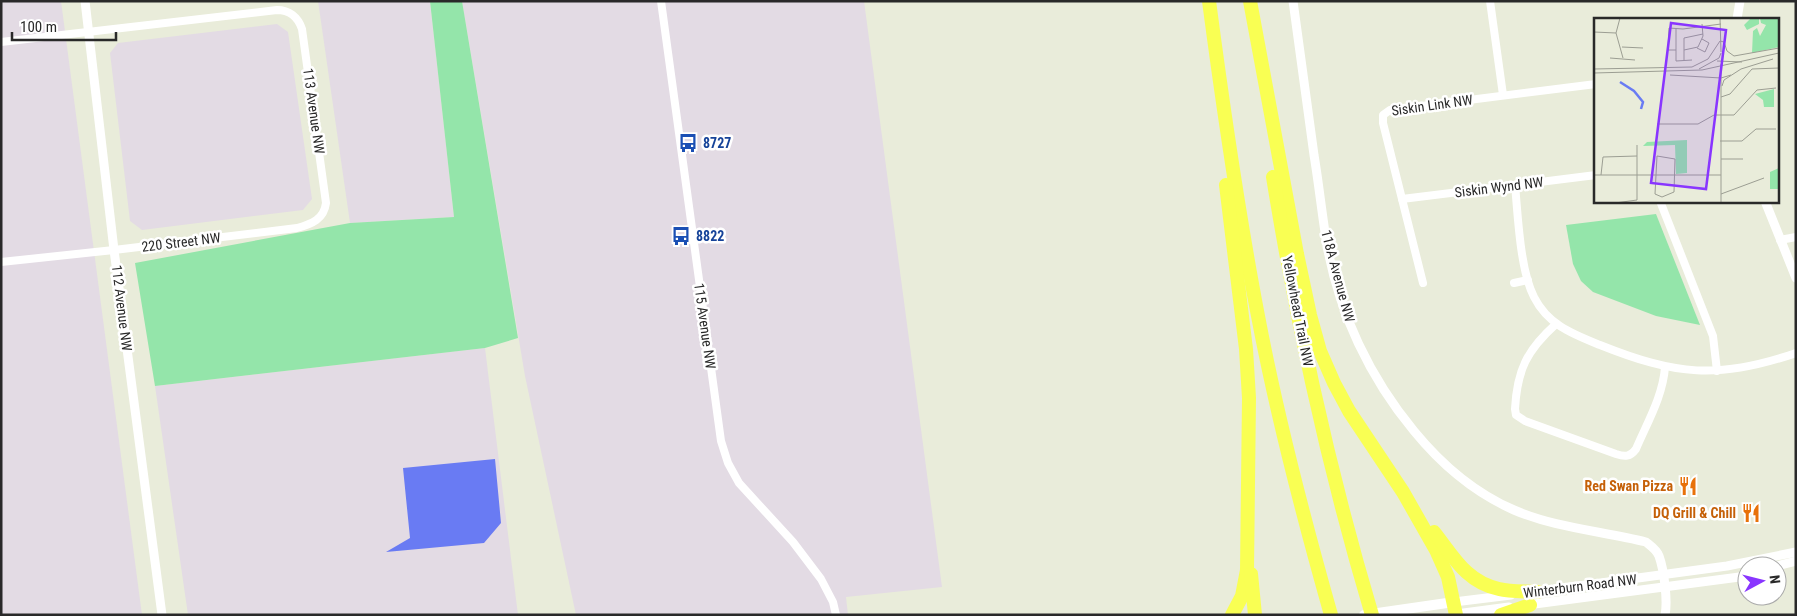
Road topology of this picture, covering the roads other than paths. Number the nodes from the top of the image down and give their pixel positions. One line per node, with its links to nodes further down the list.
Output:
1 (85, 1): 9 (street, 112 Avenue NW)
2 (661, 1): 42 (street, 115 Avenue NW)
3 (1209, 1): 11 (highway)
4 (1250, 1): 32 (highway); 47 (highway, Yellowhead Trail NW)
5 (1293, 1): 35 (street, 118A Avenue NW)
6 (1490, 1): 13 (street)
7 (1740, 1): 8 (street)
8 (1737, 18)
9 (88, 30): 10 (street); 19 (street, 113 Avenue NW); 22 (street, 112 Avenue NW)
10 (1, 42)
11 (1218, 64): 33 (highway); 45 (highway)
12 (1594, 84): 13 (street, Siskin Link NW)
13 (1503, 96): 16 (street, Siskin Link NW)
14 (1594, 175): 15 (street, Siskin Wynd NW)
15 (1515, 185): 16 (street, Siskin Wynd NW); 25 (street)
16 (1402, 199): 26 (street, Siskin Link NW)
17 (1660, 202): 31 (street)
18 (1765, 202): 21 (street)
19 (325, 210): 22 (street, 220 Street NW)
20 (1796, 237): 21 (street)
21 (1780, 240): 24 (street)
22 (114, 250): 23 (street, 220 Street NW); 41 (street, 112 Avenue NW)
23 (1, 262)
24 (1796, 278)
25 (1528, 280): 27 (street); 28 (street)
26 (1423, 283)
27 (1514, 283)
28 (1556, 324): 30 (street); 30 (street)
29 (1796, 353): 31 (street)
30 (1665, 367): 31 (street)
31 (1717, 371)
32 (1403, 492): 38 (highway); 40 (highway)
33 (1248, 534): 43 (highway); 44 (highway)
34 (1796, 552): 35 (street, Winterburn Road NW)
35 (1663, 575): 37 (street, 118A Avenue NW); 38 (street, Winterburn Road NW)
36 (1737, 577): 37 (street, Winterburn Road NW)
37 (1665, 588): 39 (street, Winterburn Road NW); 49 (street, 118A Avenue NW)
38 (1538, 592): 40 (street, Winterburn Road NW)
39 (1530, 605): 40 (street, Winterburn Road NW); 48 (highway)
40 (1454, 611): 46 (main road, Winterburn Road NW)
41 (162, 615)
42 (836, 615)
43 (1232, 615)
44 (1255, 615)
45 (1331, 615)
46 (1364, 615)
47 (1372, 615)
48 (1501, 615)
49 (1666, 615)

